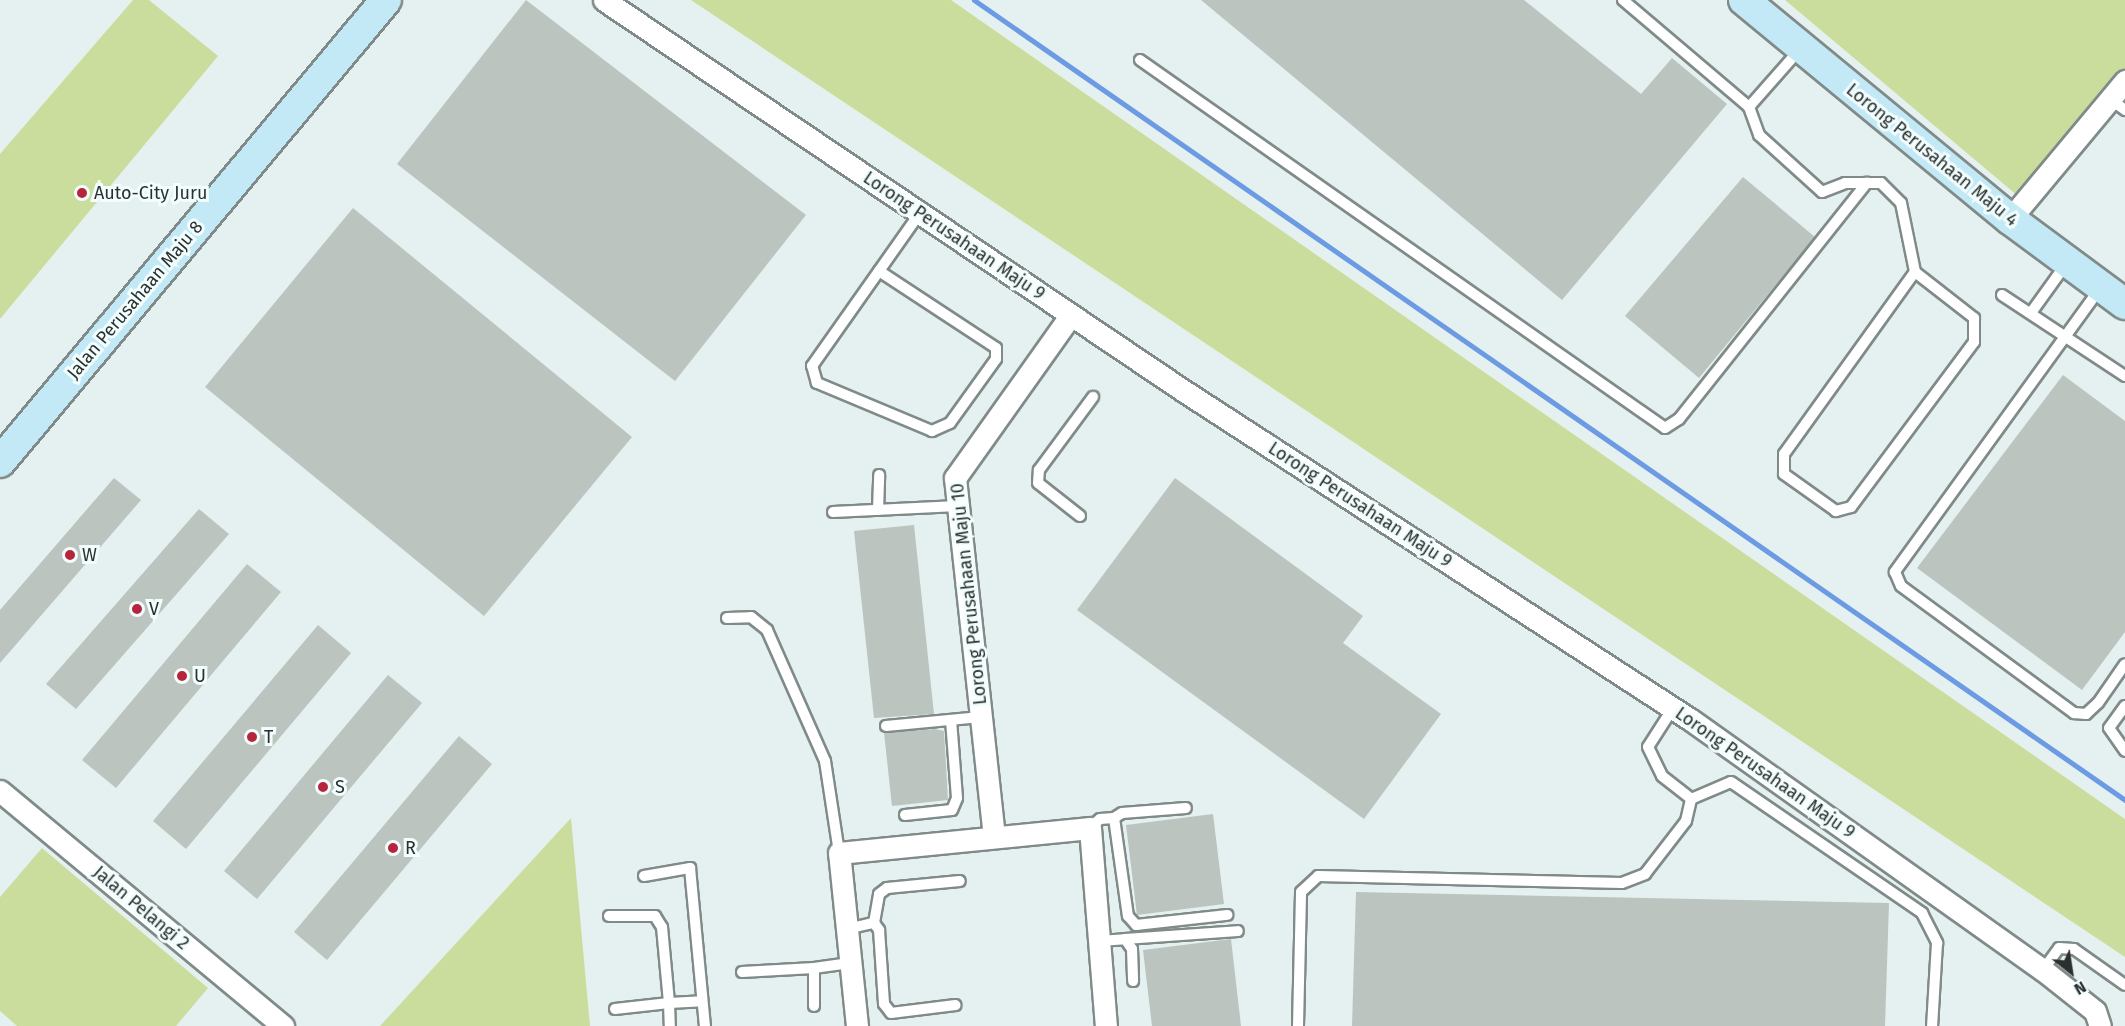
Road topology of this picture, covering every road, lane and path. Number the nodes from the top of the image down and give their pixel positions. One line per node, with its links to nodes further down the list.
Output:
1 (386, 0): 23 (street, Jalan Perusahaan Maju 8)
2 (604, 0): 11 (street, Lorong Perusahaan Maju 9)
3 (1623, 0): 9 (lane)
4 (1744, 0): 5 (street, Lorong Perusahaan Maju 4)
5 (1802, 48): 9 (lane); 12 (street, Lorong Perusahaan Maju 4)
6 (1140, 60): 10 (lane)
7 (2125, 81): 8 (street)
8 (2118, 104): 12 (street)
9 (1749, 107): 10 (lane)
10 (1867, 183): 15 (lane)
11 (920, 213): 14 (lane); 19 (street, Lorong Perusahaan Maju 9)
12 (2010, 219): 13 (street, Lorong Perusahaan Maju 4)
13 (2068, 262): 17 (street, Lorong Perusahaan Maju 4); 18 (lane)
14 (879, 271): 14 (lane)
15 (1915, 272): 15 (lane)
16 (2002, 295): 18 (lane)
17 (2113, 296): 20 (lane)
18 (2033, 310): 20 (lane)
19 (1071, 315): 25 (street, Lorong Perusahaan Maju 10); 32 (street, Lorong Perusahaan Maju 9)
20 (2068, 334): 21 (lane); 30 (lane)
21 (2125, 376)
22 (1093, 397): 28 (lane)
23 (0, 462)
24 (879, 475): 26 (lane)
25 (958, 506): 26 (lane); 33 (street, Lorong Perusahaan Maju 10)
26 (878, 510): 27 (lane)
27 (832, 512)
28 (1080, 516)
29 (727, 618): 44 (lane)
30 (2125, 664)
31 (2125, 706): 36 (lane)
32 (1673, 708): 38 (lane); 56 (street, Lorong Perusahaan Maju 9)
33 (981, 717): 34 (lane); 43 (street, Lorong Perusahaan Maju 10)
34 (951, 720): 35 (lane); 40 (lane)
35 (886, 726)
36 (2125, 751)
37 (0, 791): 65 (street, Jalan Pelangi 2)
38 (1691, 799): 70 (lane); 71 (lane)
39 (1186, 808): 41 (lane)
40 (905, 815)
41 (1114, 818): 42 (lane); 47 (lane)
42 (1090, 828): 43 (street); 53 (street)
43 (994, 837): 44 (street)
44 (840, 853): 50 (street)
45 (644, 876): 60 (lane)
46 (960, 881): 49 (lane)
47 (1227, 915)
48 (609, 916): 61 (lane)
49 (873, 924): 50 (lane); 62 (lane)
50 (847, 928): 54 (street)
51 (1238, 931): 52 (lane)
52 (1125, 939): 53 (lane); 58 (lane)
53 (1099, 941): 69 (street)
54 (850, 963): 55 (lane); 68 (street)
55 (814, 968): 57 (lane); 63 (lane)
56 (2043, 970): 59 (lane); 72 (street, Lorong Perusahaan Maju 9)
57 (741, 972)
58 (1133, 981)
59 (2125, 985)
60 (702, 1001): 61 (lane); 67 (lane)
61 (669, 1003): 64 (lane); 66 (lane)
62 (956, 1005)
63 (814, 1006)
64 (615, 1009)
65 (283, 1026)
66 (670, 1026)
67 (705, 1026)
68 (857, 1026)
69 (1106, 1026)
70 (1298, 1026)
71 (1932, 1026)
72 (2100, 1026)

